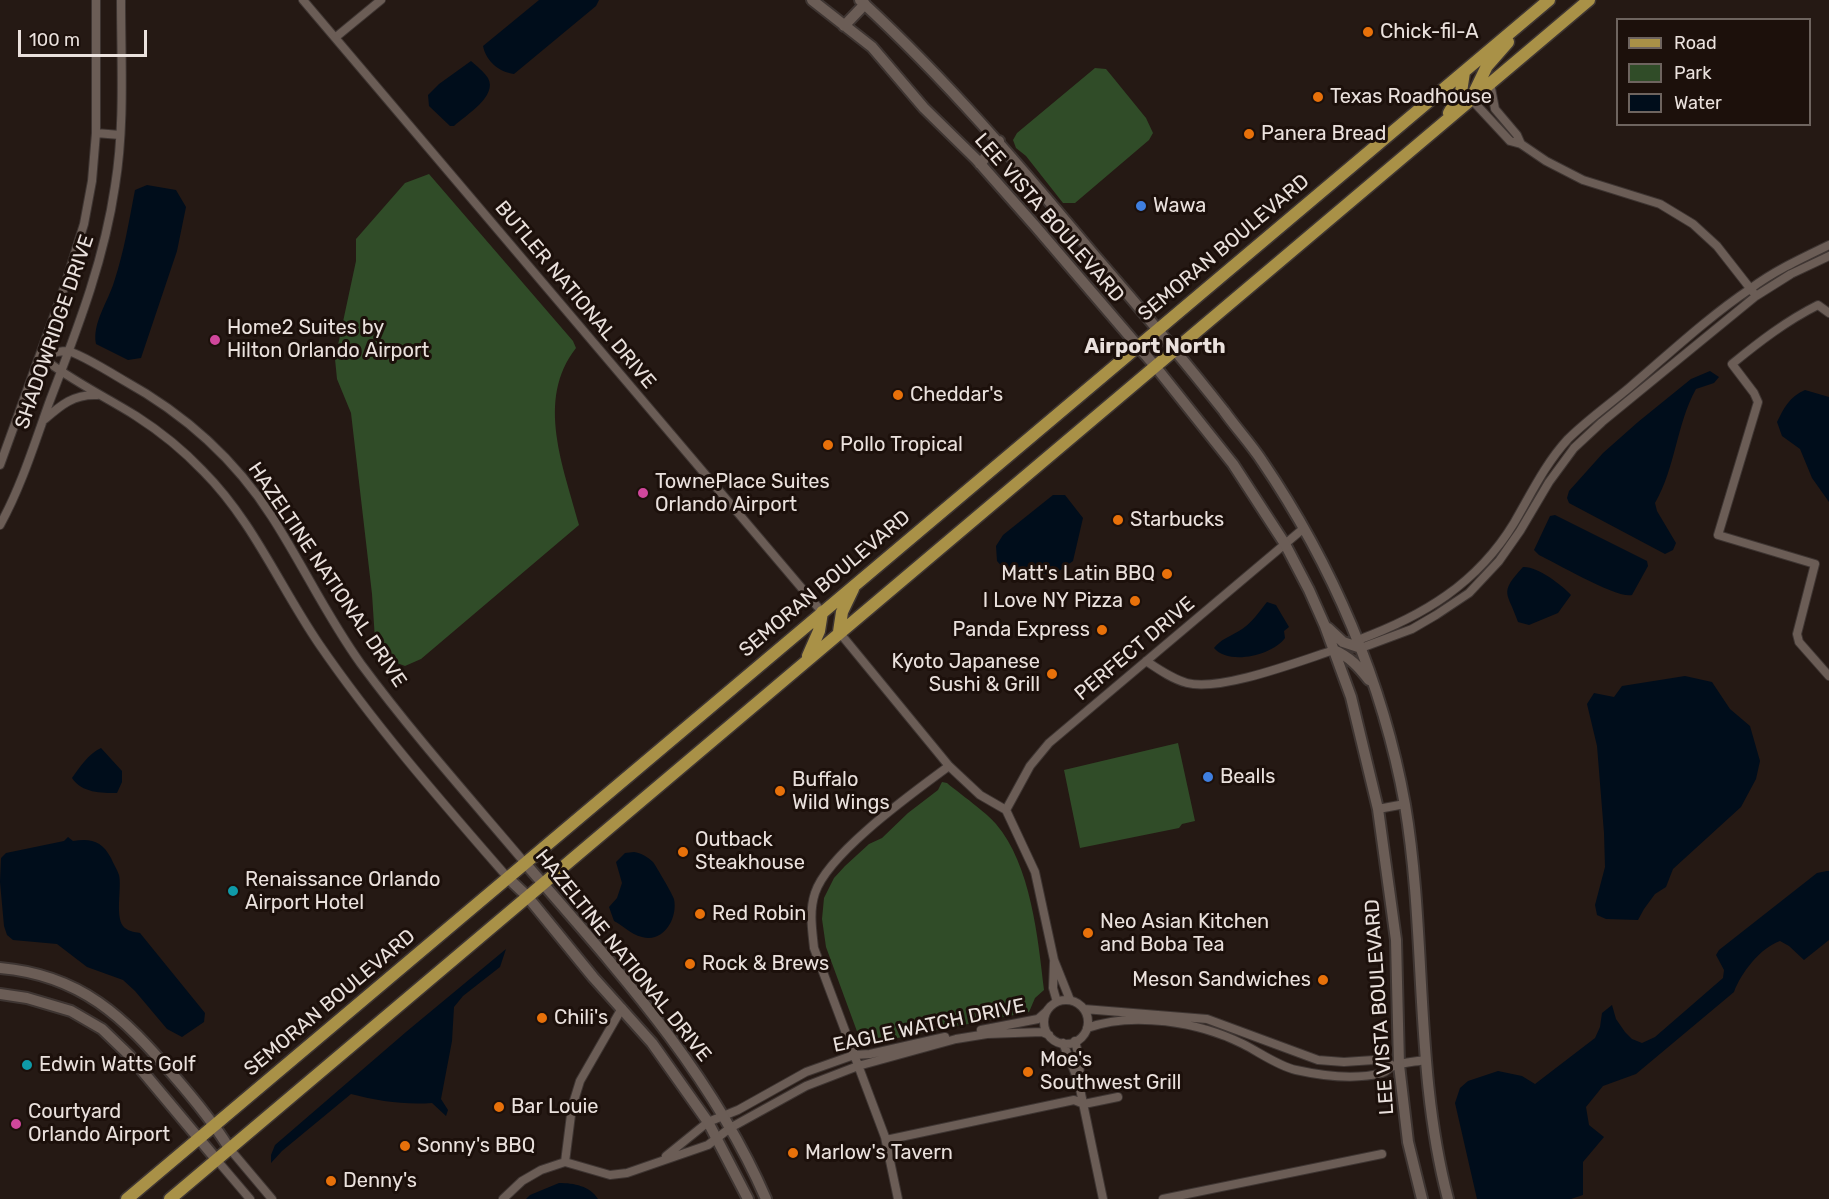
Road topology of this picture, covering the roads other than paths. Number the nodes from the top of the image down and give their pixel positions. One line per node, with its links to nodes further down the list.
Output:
1 (96, 0): 16 (street, SHADOWRIDGE DRIVE)
2 (120, 0): 17 (street, SHADOWRIDGE DRIVE)
3 (303, 0): 11 (street, BUTLER NATIONAL DRIVE)
4 (381, 0): 11 (street)
5 (812, 0): 10 (street, LEE VISTA BOULEVARD)
6 (1549, 0): 9 (main road, SEMORAN BOULEVARD)
7 (1589, 0): 13 (main road)
8 (862, 2): 10 (street); 18 (street, LEE VISTA BOULEVARD)
9 (1530, 16): 12 (main road, SEMORAN BOULEVARD); 14 (main road)
10 (844, 26): 20 (street, LEE VISTA BOULEVARD)
11 (336, 37): 40 (street, BUTLER NATIONAL DRIVE)
12 (1464, 72): 15 (main road); 26 (main road, SEMORAN BOULEVARD)
13 (1490, 83): 14 (main road); 19 (street)
14 (1471, 99): 15 (main road); 19 (street)
15 (1438, 128): 28 (main road)
16 (96, 134): 17 (street); 30 (street, SHADOWRIDGE DRIVE)
17 (120, 135): 29 (street, SHADOWRIDGE DRIVE)
18 (999, 141): 20 (street); 26 (street, LEE VISTA BOULEVARD)
19 (1521, 144): 23 (street)
20 (980, 164): 27 (street, LEE VISTA BOULEVARD)
21 (1829, 245): 23 (street)
22 (1829, 256): 24 (street)
23 (1750, 288): 24 (street); 43 (street)
24 (1755, 296): 43 (street)
25 (1829, 314): 47 (street)
26 (1157, 329): 27 (main road, SEMORAN BOULEVARD); 28 (street, LEE VISTA BOULEVARD)
27 (1137, 346): 31 (street, LEE VISTA BOULEVARD); 39 (main road, SEMORAN BOULEVARD)
28 (1175, 350): 31 (main road); 37 (street, LEE VISTA BOULEVARD)
29 (68, 351): 30 (street); 32 (street, SHADOWRIDGE DRIVE); 53 (street, HAZELTINE NATIONAL DRIVE)
30 (40, 356): 32 (street, HAZELTINE NATIONAL DRIVE); 35 (street, SHADOWRIDGE DRIVE)
31 (1155, 366): 38 (street, LEE VISTA BOULEVARD); 42 (main road)
32 (61, 373): 33 (street, HAZELTINE NATIONAL DRIVE); 34 (street, SHADOWRIDGE DRIVE)
33 (98, 395): 34 (street); 54 (street, HAZELTINE NATIONAL DRIVE)
34 (43, 420): 36 (street, SHADOWRIDGE DRIVE)
35 (0, 465)
36 (0, 525)
37 (1304, 528): 38 (street, PERFECT DRIVE); 43 (street, LEE VISTA BOULEVARD)
38 (1286, 544): 41 (street, LEE VISTA BOULEVARD); 46 (street, PERFECT DRIVE)
39 (856, 583): 40 (main road, SEMORAN BOULEVARD); 42 (main road)
40 (822, 612): 45 (main road); 53 (main road, SEMORAN BOULEVARD)
41 (1325, 626): 43 (street); 44 (street, LEE VISTA BOULEVARD)
42 (839, 632): 45 (main road); 49 (street)
43 (1360, 644): 48 (street, LEE VISTA BOULEVARD)
44 (1334, 650): 46 (street); 48 (street); 51 (street, LEE VISTA BOULEVARD)
45 (806, 660): 55 (main road)
46 (1146, 661): 52 (street, PERFECT DRIVE)
47 (1829, 676)
48 (1374, 688): 50 (street, LEE VISTA BOULEVARD)
49 (949, 766): 52 (street); 69 (street)
50 (1405, 804): 51 (street); 70 (street, LEE VISTA BOULEVARD)
51 (1378, 808): 72 (street, LEE VISTA BOULEVARD)
52 (1006, 810): 57 (street)
53 (525, 863): 54 (main road, SEMORAN BOULEVARD); 55 (street, HAZELTINE NATIONAL DRIVE)
54 (508, 878): 56 (street, HAZELTINE NATIONAL DRIVE); 78 (main road, SEMORAN BOULEVARD)
55 (542, 883): 56 (main road); 76 (street, HAZELTINE NATIONAL DRIVE)
56 (527, 896): 62 (street, HAZELTINE NATIONAL DRIVE); 83 (main road)
57 (1054, 960): 60 (street); 61 (street)
58 (0, 968): 78 (street)
59 (0, 994): 80 (street)
60 (1070, 1000): 61 (street); 63 (street)
61 (1057, 1002): 64 (street, EAGLE WATCH DRIVE)
62 (622, 1008): 77 (street, HAZELTINE NATIONAL DRIVE); 87 (street)
63 (1084, 1009): 65 (street); 72 (street)
64 (1047, 1011): 66 (street, EAGLE WATCH DRIVE); 69 (street, EAGLE WATCH DRIVE)
65 (1087, 1028): 67 (street); 72 (street)
66 (1049, 1035): 68 (street, EAGLE WATCH DRIVE); 71 (street, EAGLE WATCH DRIVE)
67 (1076, 1041): 68 (street); 73 (street)
68 (1063, 1043): 73 (street)
69 (854, 1055): 71 (street); 76 (street, EAGLE WATCH DRIVE)
70 (1425, 1060): 72 (street); 99 (street, LEE VISTA BOULEVARD)
71 (858, 1066): 79 (street, EAGLE WATCH DRIVE); 82 (street)
72 (1396, 1066): 98 (street, LEE VISTA BOULEVARD)
73 (1080, 1084): 75 (street)
74 (1118, 1097): 75 (street)
75 (1084, 1104): 82 (street); 96 (street)
76 (723, 1115): 77 (street, EAGLE WATCH DRIVE); 79 (street, HAZELTINE NATIONAL DRIVE)
77 (708, 1122): 81 (street, HAZELTINE NATIONAL DRIVE); 86 (street, EAGLE WATCH DRIVE)
78 (215, 1125): 80 (main road, SEMORAN BOULEVARD); 83 (street)
79 (730, 1128): 81 (street, EAGLE WATCH DRIVE); 94 (street, HAZELTINE NATIONAL DRIVE)
80 (199, 1138): 85 (street); 88 (main road, SEMORAN BOULEVARD)
81 (717, 1138): 86 (street, EAGLE WATCH DRIVE); 93 (street, HAZELTINE NATIONAL DRIVE)
82 (886, 1140): 95 (street)
83 (229, 1148): 85 (main road); 91 (street)
84 (1382, 1154): 97 (street)
85 (216, 1159): 89 (main road); 90 (street)
86 (661, 1160): 87 (street, EAGLE WATCH DRIVE)
87 (564, 1162): 92 (street)
88 (127, 1199)
89 (170, 1199)
90 (250, 1199)
91 (272, 1199)
92 (503, 1199)
93 (748, 1199)
94 (766, 1199)
95 (898, 1199)
96 (1104, 1199)
97 (1163, 1199)
98 (1422, 1199)
99 (1448, 1199)

